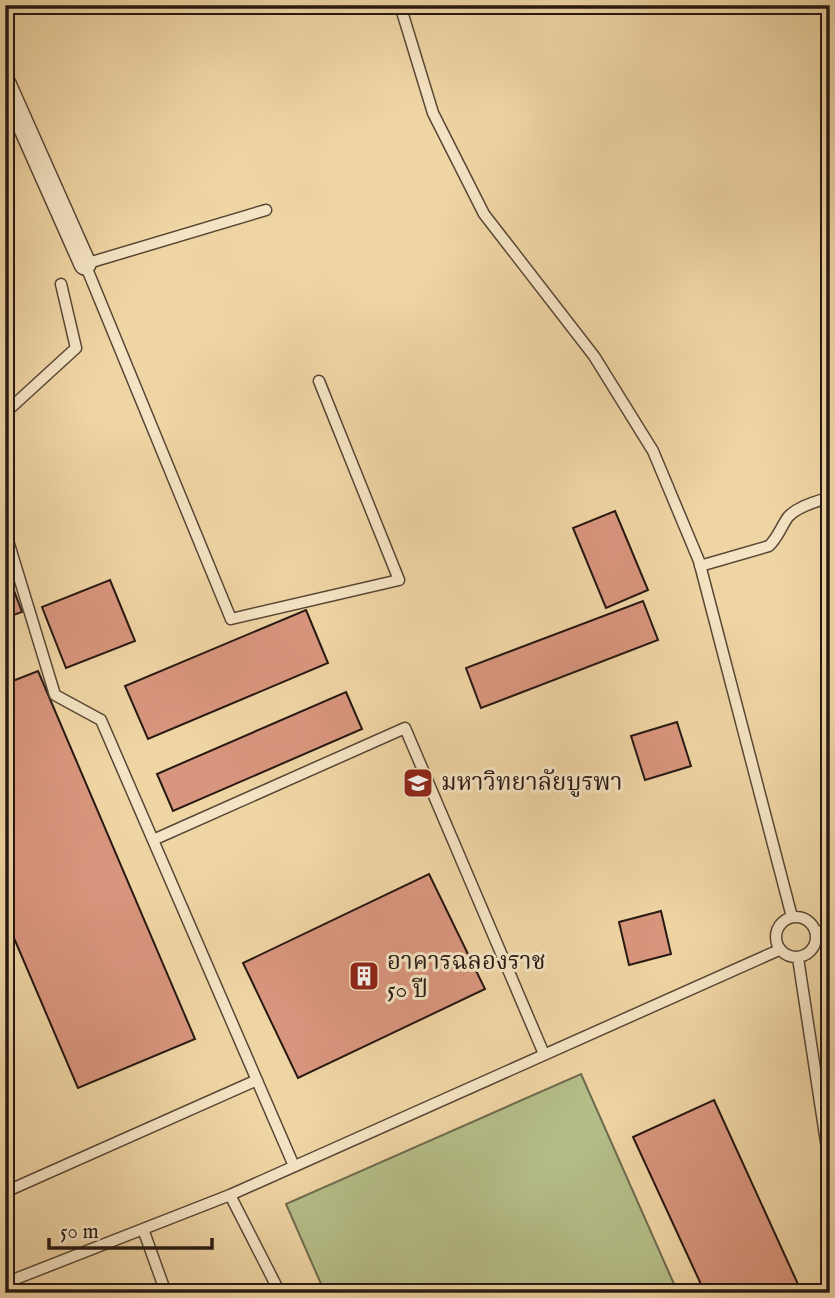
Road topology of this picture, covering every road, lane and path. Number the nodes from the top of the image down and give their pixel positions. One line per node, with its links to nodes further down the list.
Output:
1 (400, 5): 10 (lane)
2 (5, 84): 4 (street)
3 (266, 210): 4 (lane)
4 (85, 264): 6 (lane)
5 (61, 284): 7 (lane)
6 (319, 380)
7 (5, 413)
8 (830, 497): 10 (lane)
9 (5, 531): 11 (lane)
10 (701, 566): 12 (lane)
11 (153, 840): 17 (lane); 18 (lane)
12 (792, 917): 14 (lane); 15 (lane)
13 (830, 928): 14 (lane)
14 (816, 933): 16 (lane)
15 (779, 950): 16 (lane); 17 (lane)
16 (798, 958): 20 (lane)
17 (544, 1054): 19 (lane)
18 (257, 1080): 19 (lane); 21 (lane)
19 (294, 1166): 22 (lane)
20 (830, 1168)
21 (5, 1192)
22 (230, 1195): 23 (lane); 26 (lane)
23 (143, 1229): 24 (lane); 25 (lane)
24 (5, 1283)
25 (166, 1293)
26 (280, 1293)

